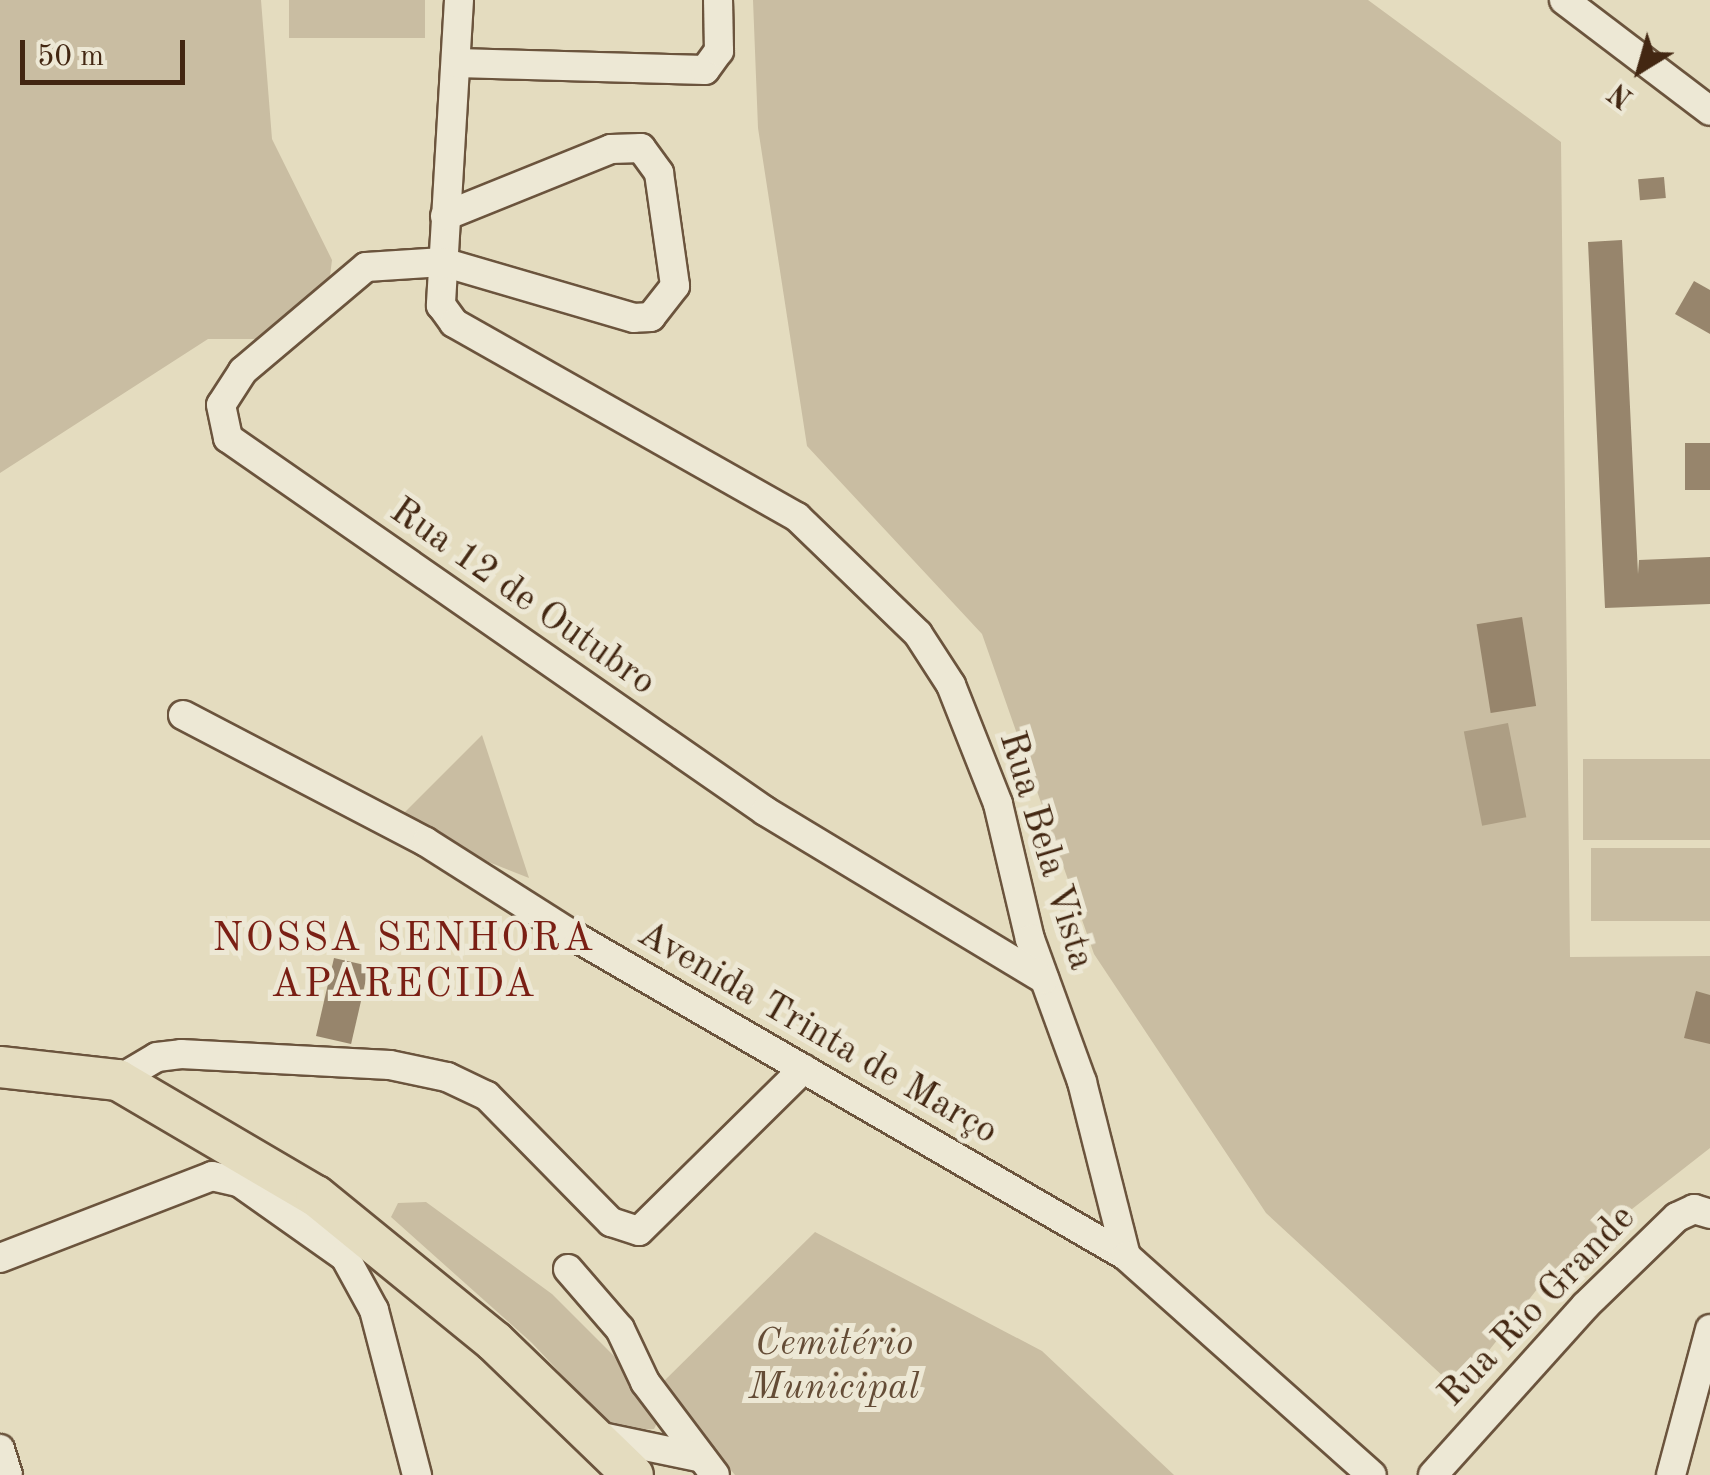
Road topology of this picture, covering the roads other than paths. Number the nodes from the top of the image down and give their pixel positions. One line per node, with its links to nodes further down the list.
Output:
1 (459, 0): 4 (street)
2 (718, 0): 4 (street)
3 (1564, 0): 5 (street)
4 (457, 63): 6 (street)
5 (1710, 110)
6 (446, 216): 7 (street); 7 (street, Rua 12 de Outubro)
7 (442, 262): 9 (street, Rua Bela Vista); 9 (street, Rua 12 de Outubro)
8 (184, 715): 11 (street, Avenida Trinta de Março)
9 (1044, 980): 14 (street, Rua Bela Vista)
10 (0, 1067): 12 (highway)
11 (803, 1069): 12 (street); 14 (street, Avenida Trinta de Março)
12 (118, 1080): 18 (highway)
13 (1709, 1212): 25 (street, Rua Rio Grande)
14 (1126, 1256): 24 (street, Avenida Trinta de Março)
15 (0, 1258): 22 (street)
16 (568, 1269): 20 (street)
17 (1710, 1330): 26 (street)
18 (597, 1436): 20 (street); 23 (highway)
19 (0, 1449): 21 (street)
20 (709, 1466)
21 (8, 1475)
22 (417, 1475)
23 (632, 1475)
24 (1372, 1475)
25 (1433, 1475)
26 (1670, 1475)

